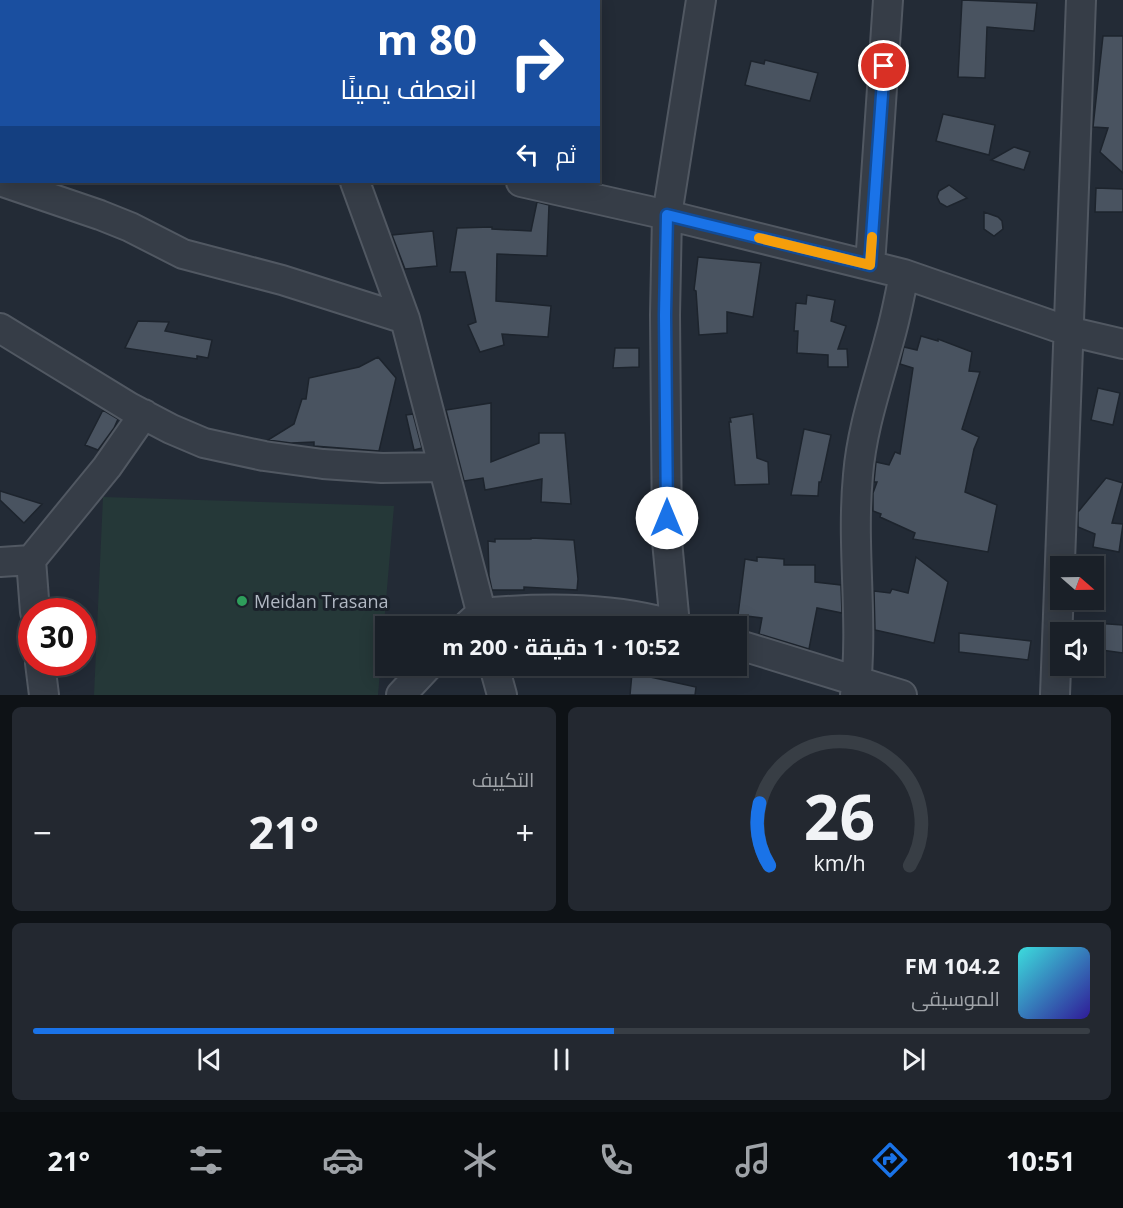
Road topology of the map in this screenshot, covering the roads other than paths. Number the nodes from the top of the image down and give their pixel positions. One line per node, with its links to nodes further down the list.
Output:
1 (701, 0): 7 (street)
2 (888, 0): 8 (street)
3 (1081, 0): 12 (street)
4 (8, 183): 10 (street)
5 (355, 183): 10 (street)
6 (525, 183): 7 (street)
7 (667, 215): 8 (street); 22 (street)
8 (870, 265): 9 (street)
9 (904, 274): 12 (street); 27 (street)
10 (405, 319): 15 (street)
11 (0, 328): 14 (street)
12 (1068, 331): 13 (street); 32 (street)
13 (1123, 344)
14 (144, 414): 15 (street); 16 (street)
15 (443, 468): 19 (street)
16 (31, 560): 17 (street); 18 (street)
17 (0, 562)
18 (34, 598)
19 (477, 616)
20 (502, 616): 21 (street)
21 (631, 616)
22 (677, 616)
23 (747, 648): 27 (street)
24 (42, 676): 28 (street)
25 (419, 676): 29 (street)
26 (497, 676): 30 (street)
27 (855, 689): 31 (street)
28 (44, 695)
29 (401, 695)
30 (502, 695)
31 (902, 695)
32 (1055, 695)

